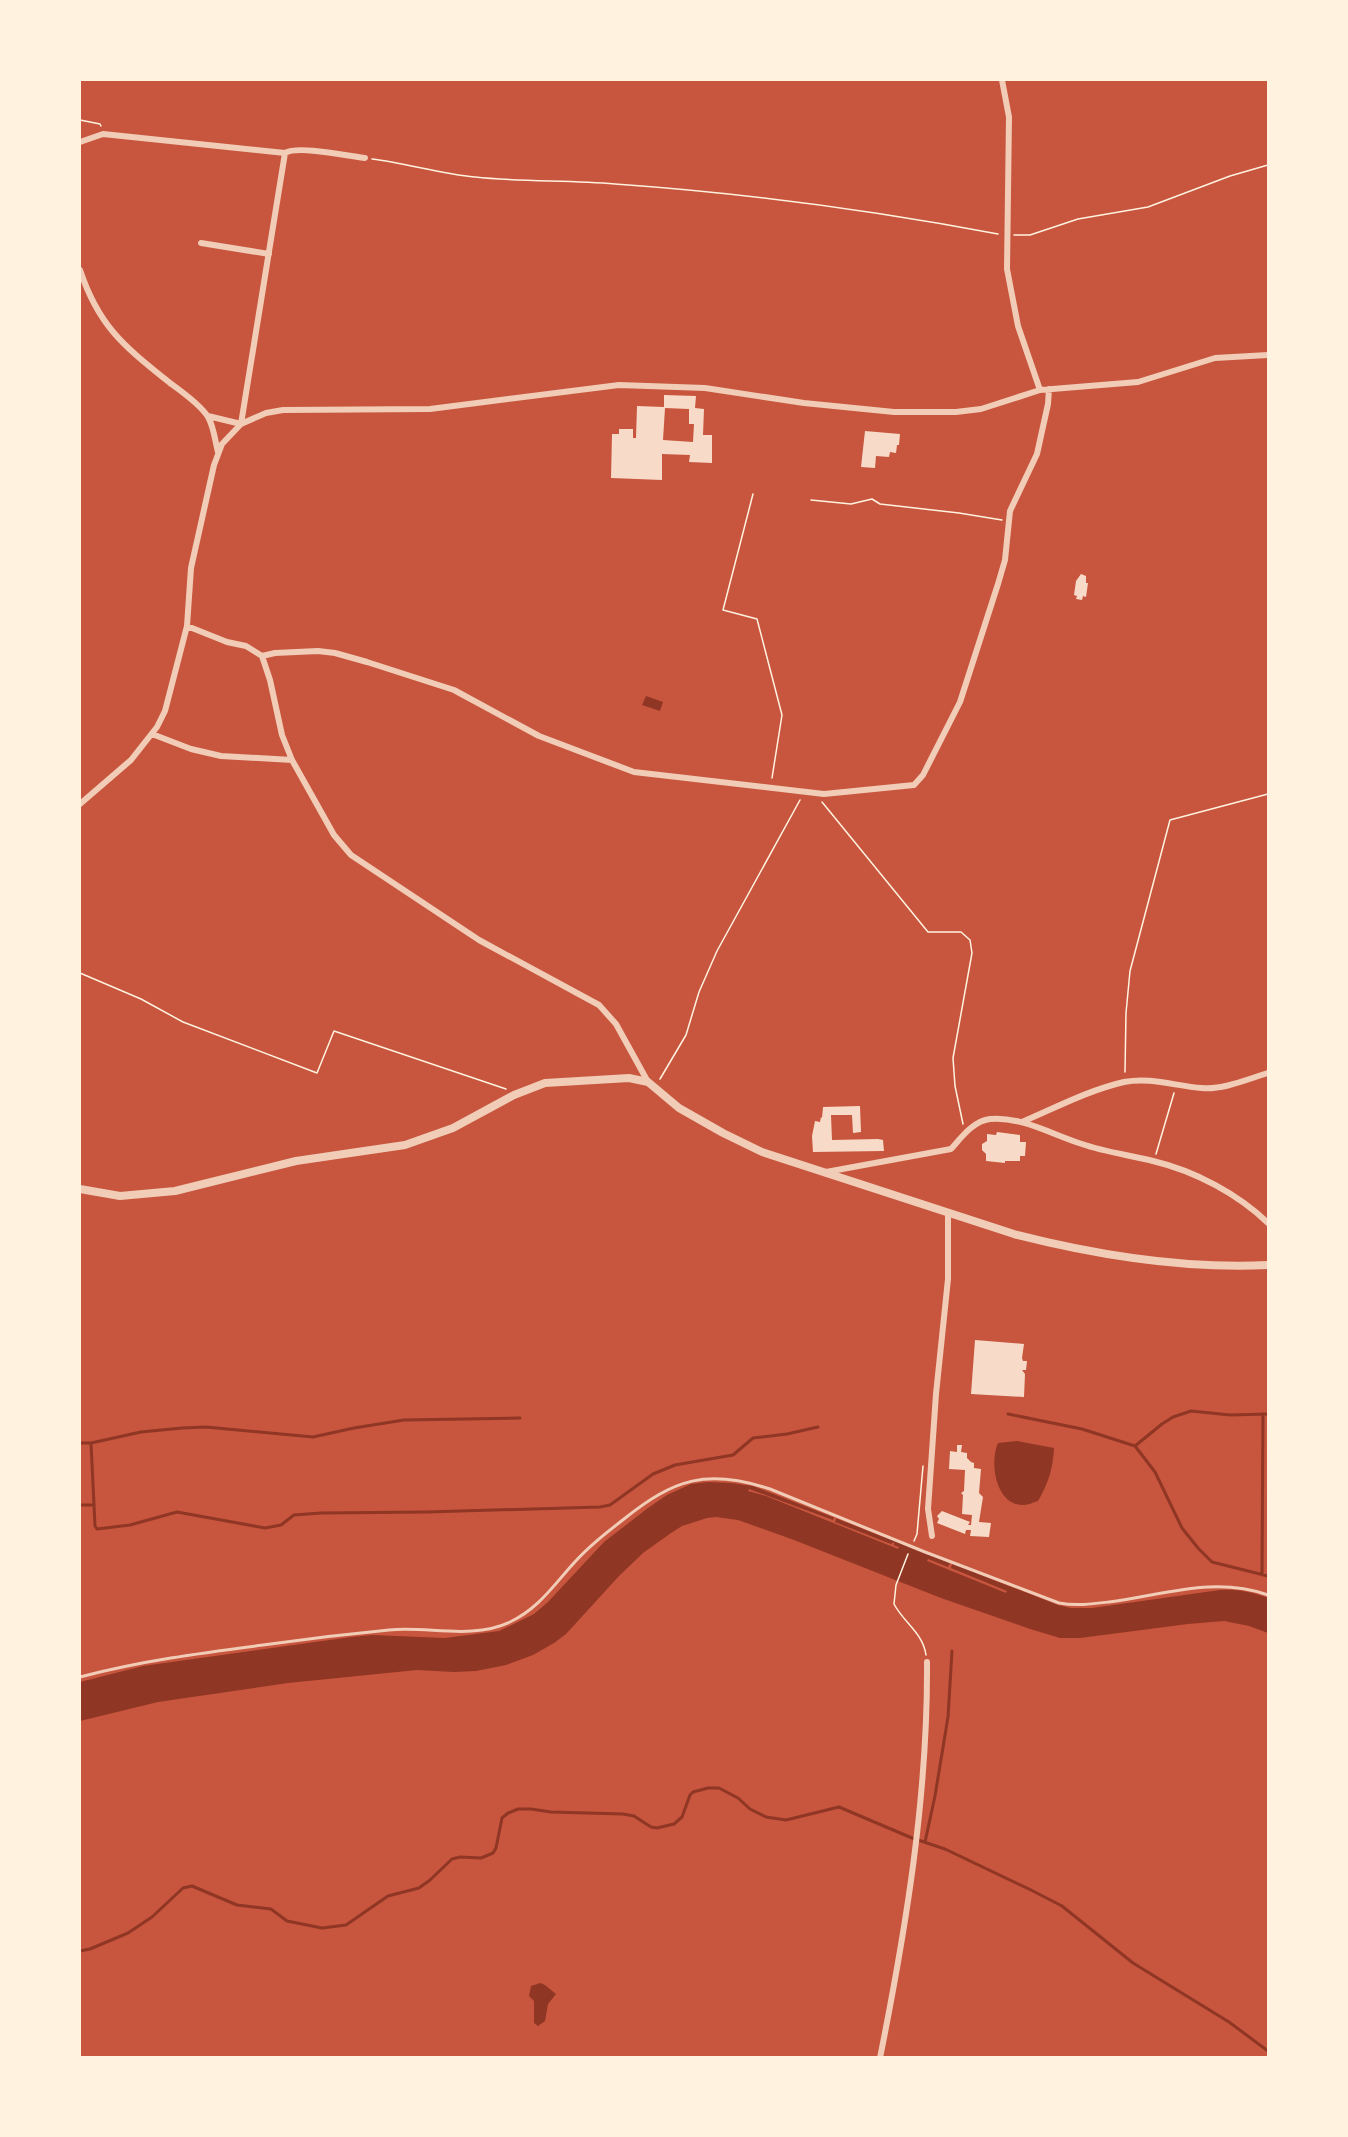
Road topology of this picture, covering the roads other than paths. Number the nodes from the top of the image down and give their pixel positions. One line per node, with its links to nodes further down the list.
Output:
1 (1002, 80): 10 (street)
2 (80, 142): 3 (street)
3 (285, 153): 4 (street); 6 (street)
4 (365, 158)
5 (201, 243): 6 (street)
6 (269, 254): 12 (street)
7 (80, 270): 11 (street)
8 (1269, 355): 9 (street)
9 (1049, 389): 10 (street); 15 (street)
10 (1040, 390): 12 (street)
11 (208, 416): 12 (street); 13 (street)
12 (241, 424): 13 (street)
13 (218, 453): 14 (street)
14 (187, 626): 15 (street); 16 (street)
15 (262, 656): 17 (street)
16 (152, 734): 17 (street); 18 (street)
17 (292, 760): 20 (street)
18 (80, 804)
19 (1269, 1073): 21 (street)
20 (652, 1084): 22 (street); 23 (street)
21 (1022, 1122): 22 (street); 25 (street)
22 (823, 1172): 24 (street)
23 (80, 1189)
24 (948, 1213): 26 (street); 27 (street)
25 (1269, 1223)
26 (1269, 1265)
27 (932, 1536)
28 (1269, 1595): 30 (lane)
29 (927, 1662): 31 (street)
30 (80, 1677)
31 (880, 2058)

